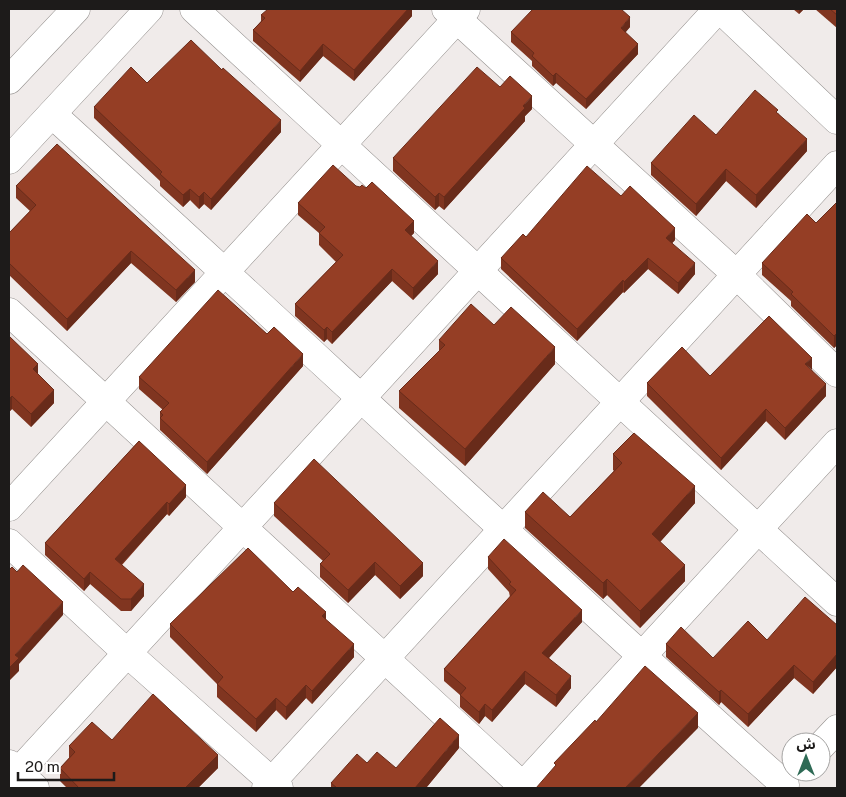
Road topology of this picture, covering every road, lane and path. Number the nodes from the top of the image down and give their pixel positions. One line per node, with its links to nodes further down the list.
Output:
1 (76, 9): 6 (street)
2 (150, 9): 7 (street)
3 (194, 9): 9 (street)
4 (719, 9): 8 (street); 10 (street)
5 (456, 12): 9 (street); 10 (street)
6 (9, 80)
7 (52, 114): 11 (street); 14 (street)
8 (837, 120)
9 (341, 144): 13 (street); 14 (street)
10 (594, 144): 13 (street); 15 (street)
11 (9, 160)
12 (837, 165): 15 (street)
13 (478, 270): 18 (street); 20 (street)
14 (225, 272): 18 (street); 19 (street)
15 (737, 275): 17 (street); 20 (street)
16 (9, 312): 19 (street)
17 (837, 372)
18 (361, 398): 23 (street); 25 (street)
19 (105, 401): 22 (street); 23 (street)
20 (620, 402): 24 (street); 25 (street)
21 (837, 442): 24 (street)
22 (9, 507)
23 (242, 528): 28 (street); 30 (street)
24 (758, 529): 27 (street); 29 (street)
25 (502, 530): 29 (street); 30 (street)
26 (9, 543): 28 (street)
27 (837, 602)
28 (127, 653): 32 (street); 33 (street)
29 (641, 657): 31 (street); 34 (street)
30 (384, 658): 33 (street); 34 (street)
31 (781, 776)
32 (18, 777)
33 (272, 786)
34 (523, 788)

